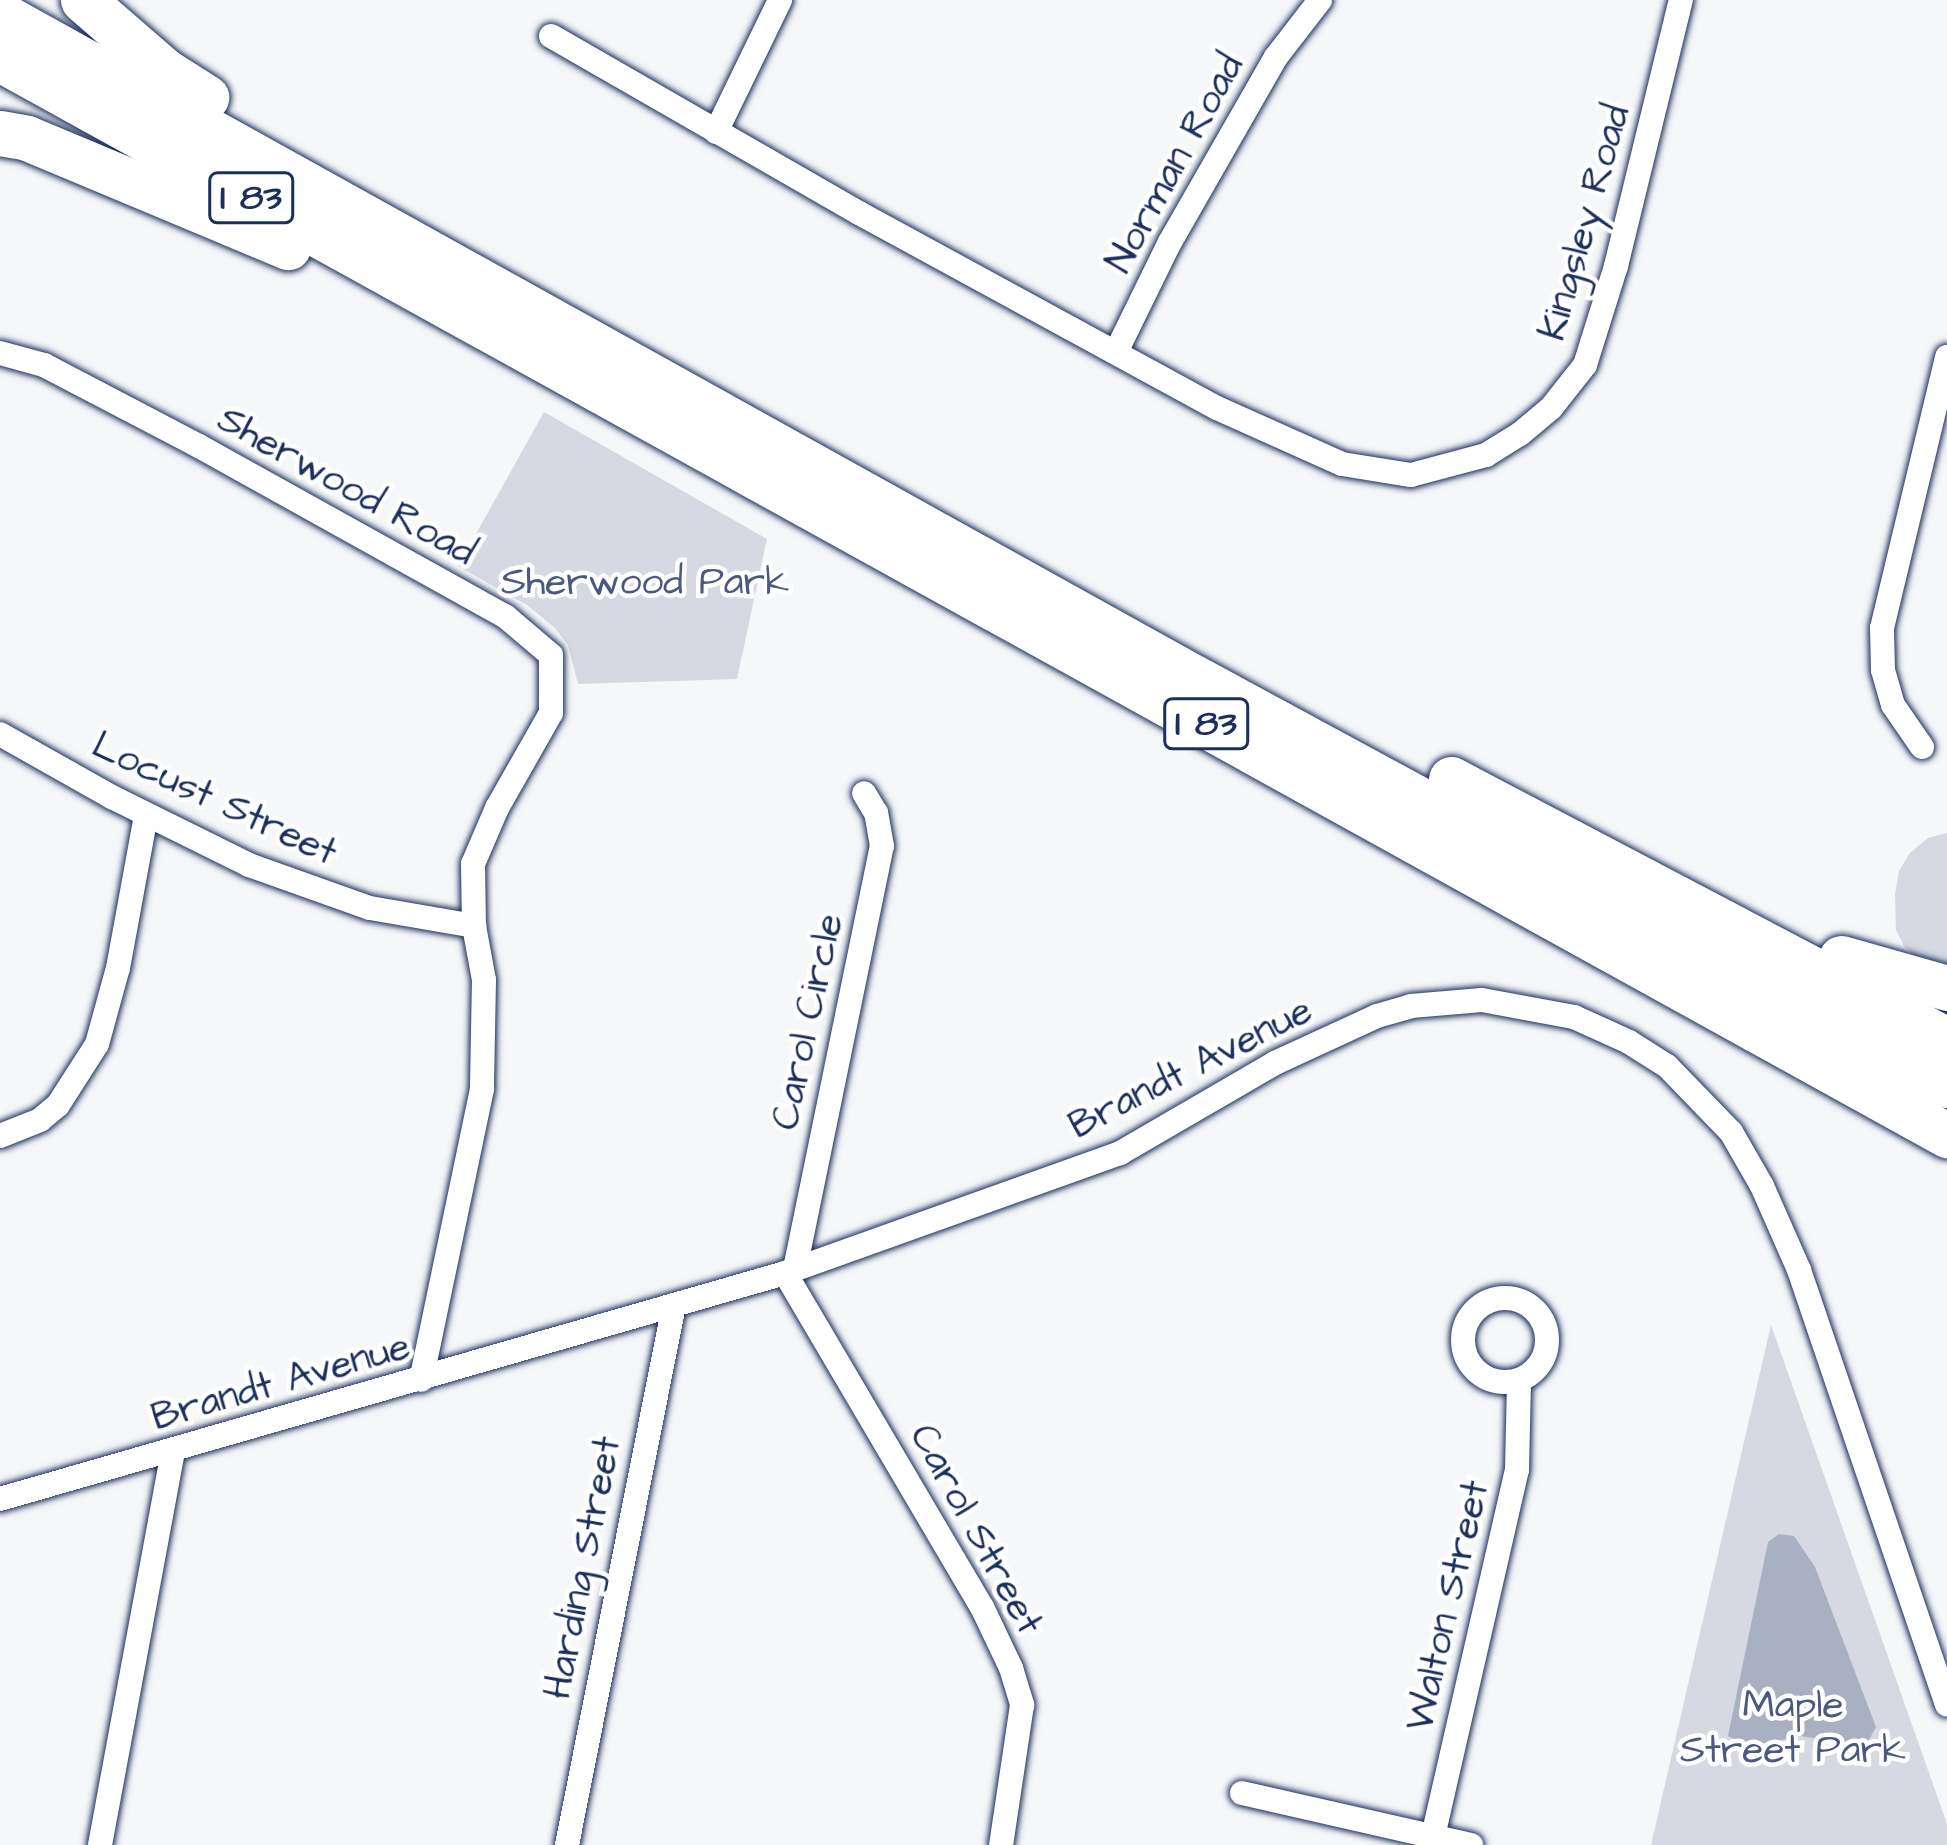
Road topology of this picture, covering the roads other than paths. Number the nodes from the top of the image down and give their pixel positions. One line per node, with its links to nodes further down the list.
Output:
1 (83, 0): 10 (highway)
2 (780, 0): 8 (street)
3 (1320, 0): 12 (street, Norman Road)
4 (1681, 0): 12 (street, Kingsley Road)
5 (0, 14): 10 (highway, I 83)
6 (551, 36): 8 (street, Kingsley Road)
7 (0, 59): 11 (highway, I 83)
8 (722, 123): 12 (street, Kingsley Road)
9 (0, 133): 11 (highway)
10 (384, 224): 15 (highway, I 83)
11 (502, 336): 25 (highway, I 83)
12 (1117, 350)
13 (0, 353): 21 (street, Sherwood Road)
14 (1947, 357): 17 (street)
15 (693, 397): 20 (highway); 24 (highway, I 83)
16 (0, 734): 19 (street, Locust Street)
17 (1922, 747)
18 (864, 793): 27 (street, Carol Circle)
19 (146, 816): 21 (street, Locust Street); 26 (street)
20 (1709, 910): 22 (highway); 23 (highway)
21 (474, 926): 29 (street, Sherwood Road)
22 (1947, 988)
23 (1947, 1040)
24 (1947, 1085)
25 (1934, 1131)
26 (0, 1136)
27 (790, 1271): 28 (street, Brandt Avenue); 33 (street, Brandt Avenue); 38 (street, Carol Street)
28 (674, 1305): 29 (street, Brandt Avenue); 37 (street, Harding Street)
29 (421, 1380): 31 (street, Brandt Avenue)
30 (1519, 1380): 35 (street, Walton Street)
31 (173, 1453): 32 (street, Brandt Avenue); 36 (street)
32 (0, 1499)
33 (1947, 1705)
34 (1242, 1792): 35 (street)
35 (1432, 1841): 39 (street)
36 (100, 1845)
37 (567, 1845)
38 (1001, 1845)
39 (1471, 1845)

